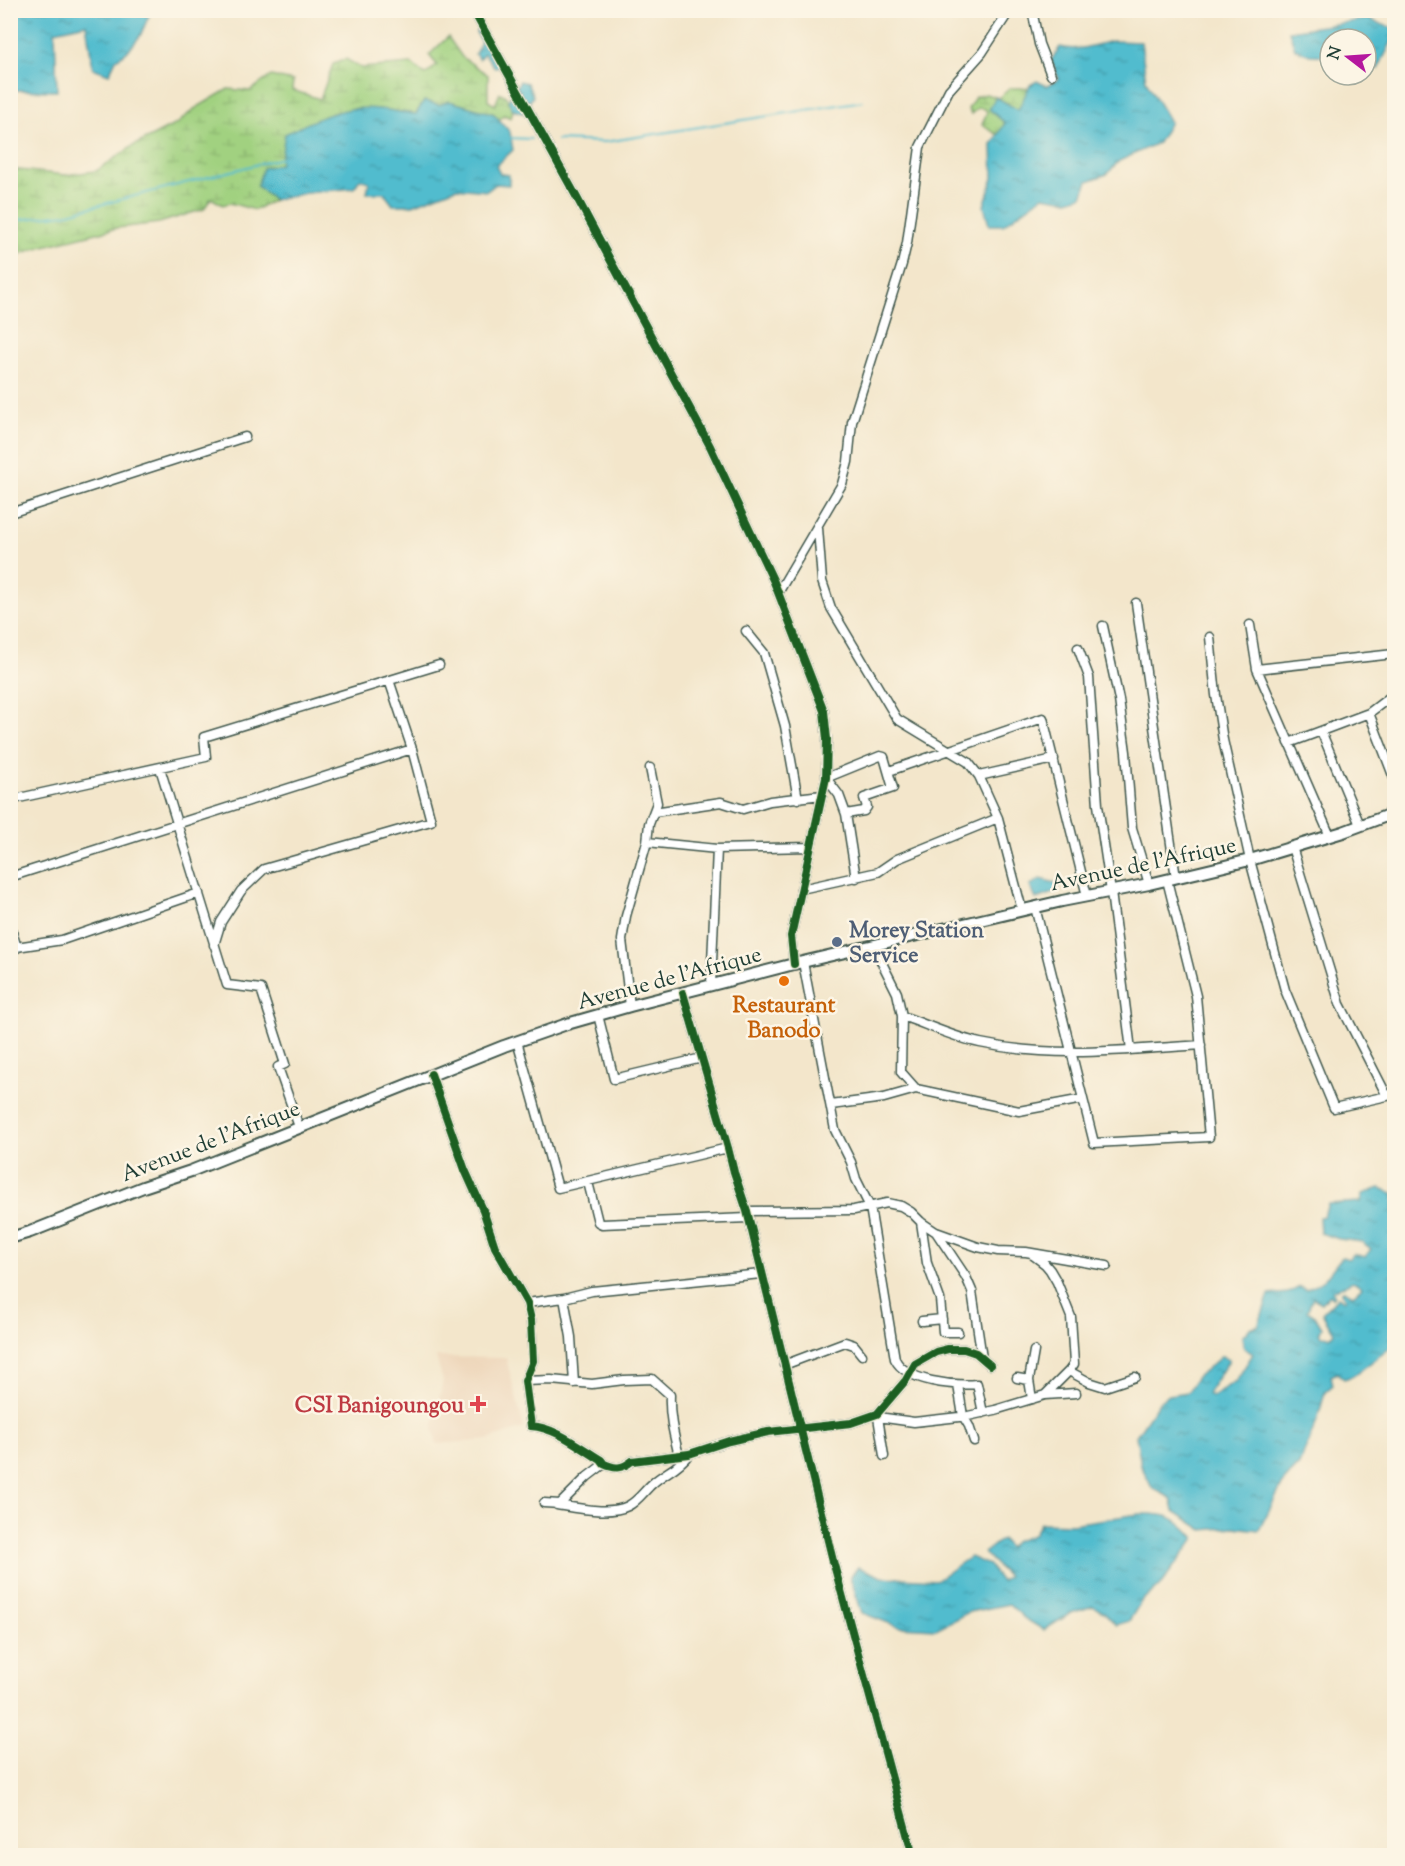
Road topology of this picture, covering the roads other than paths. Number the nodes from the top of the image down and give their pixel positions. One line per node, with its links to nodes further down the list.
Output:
1 (473, 10): 8 (street)
2 (1010, 10): 7 (street)
3 (1032, 10): 4 (street)
4 (1051, 75)
5 (245, 437): 6 (street)
6 (10, 513)
7 (818, 528): 8 (street); 24 (street)
8 (778, 593): 30 (street)
9 (1136, 603): 49 (street)
10 (1250, 626): 17 (street)
11 (1103, 627): 50 (street)
12 (746, 631): 33 (street)
13 (1210, 637): 46 (street)
14 (1078, 648): 52 (street)
15 (1395, 654): 17 (street)
16 (439, 665): 18 (street)
17 (1257, 669): 22 (street)
18 (389, 680): 23 (street); 26 (street)
19 (1395, 694): 20 (street)
20 (1369, 713): 21 (street); 31 (street)
21 (1320, 731): 22 (street); 40 (street)
22 (1289, 743): 41 (street)
23 (412, 749): 39 (street); 58 (street)
24 (948, 750): 25 (street); 28 (street); 29 (street)
25 (1054, 759): 29 (street); 54 (street)
26 (160, 768): 34 (street); 39 (street)
27 (650, 768): 35 (street)
28 (889, 771): 30 (street); 37 (street)
29 (979, 776): 38 (street)
30 (826, 778): 32 (street); 37 (street)
31 (1395, 778)
32 (822, 795): 33 (street); 43 (street)
33 (798, 799): 35 (street)
34 (10, 800)
35 (654, 812): 42 (street)
36 (1395, 813): 40 (main road, Avenue de l'Afrique)
37 (846, 814): 48 (street)
38 (998, 818): 48 (street); 56 (street)
39 (177, 823): 47 (street); 53 (street)
40 (1360, 825): 41 (main road, Avenue de l'Afrique)
41 (1330, 836): 44 (main road, Avenue de l'Afrique)
42 (647, 842): 45 (street); 64 (street)
43 (810, 847): 45 (street); 51 (street)
44 (1292, 847): 46 (main road, Avenue de l'Afrique); 74 (street)
45 (717, 849): 62 (street)
46 (1250, 860): 49 (main road, Avenue de l'Afrique); 74 (street)
47 (10, 877)
48 (856, 878): 51 (street)
49 (1172, 879): 50 (main road, Avenue de l'Afrique); 68 (street)
50 (1149, 884): 52 (main road, Avenue de l'Afrique)
51 (801, 889): 61 (street)
52 (1111, 892): 54 (main road, Avenue de l'Afrique); 69 (street)
53 (199, 893): 58 (street); 60 (street)
54 (1087, 896): 55 (main road, Avenue de l'Afrique)
55 (1035, 907): 56 (main road, Avenue de l'Afrique); 70 (street)
56 (1022, 910): 59 (main road, Avenue de l'Afrique)
57 (10, 925): 60 (street)
58 (214, 945): 77 (street)
59 (873, 945): 61 (main road, Avenue de l'Afrique); 66 (street)
60 (14, 948)
61 (798, 963): 62 (main road, Avenue de l'Afrique); 76 (street)
62 (711, 986): 63 (main road, Avenue de l'Afrique)
63 (683, 993): 64 (main road, Avenue de l'Afrique); 71 (street)
64 (630, 1006): 65 (main road, Avenue de l'Afrique)
65 (598, 1015): 67 (main road, Avenue de l'Afrique); 71 (street)
66 (902, 1016): 70 (street); 73 (street)
67 (517, 1041): 72 (main road, Avenue de l'Afrique); 79 (street)
68 (1200, 1045): 69 (street); 75 (street)
69 (1131, 1050): 70 (street)
70 (1072, 1054): 75 (street)
71 (702, 1058): 78 (street)
72 (431, 1074): 77 (main road, Avenue de l'Afrique); 89 (street)
73 (916, 1089): 75 (street); 76 (street)
74 (1391, 1094)
75 (1083, 1099)
76 (831, 1105): 80 (street)
77 (299, 1127): 84 (main road, Avenue de l'Afrique)
78 (728, 1148): 79 (street); 81 (street)
79 (588, 1182): 81 (street)
80 (870, 1207): 81 (street); 82 (street); 99 (street)
81 (748, 1214): 87 (street)
82 (921, 1222): 83 (street); 90 (street)
83 (936, 1232): 85 (street); 95 (street)
84 (10, 1238)
85 (1026, 1252): 86 (street); 98 (street)
86 (1107, 1266)
87 (761, 1274): 88 (street); 96 (street)
88 (564, 1298): 89 (street); 104 (street)
89 (527, 1303): 103 (street)
90 (942, 1319): 91 (street); 92 (street)
91 (922, 1321)
92 (958, 1332)
93 (1034, 1351): 102 (street)
94 (862, 1355): 96 (street)
95 (982, 1358): 97 (street); 99 (street)
96 (784, 1365): 112 (street)
97 (990, 1365)
98 (1069, 1371): 100 (street); 107 (street)
99 (910, 1373): 105 (street); 110 (street)
100 (1135, 1377)
101 (1017, 1378): 102 (street)
102 (1029, 1380): 108 (street)
103 (525, 1381): 104 (street); 117 (street)
104 (574, 1383): 115 (street)
105 (958, 1385): 109 (street); 111 (street)
106 (1076, 1393): 107 (street)
107 (1045, 1395): 108 (street)
108 (1032, 1399): 109 (street)
109 (982, 1413): 111 (street)
110 (877, 1416): 111 (street); 112 (street); 116 (street)
111 (963, 1416): 113 (street)
112 (799, 1427): 114 (street); 120 (street)
113 (974, 1441)
114 (689, 1454): 115 (street); 119 (street)
115 (679, 1456): 117 (street)
116 (884, 1456)
117 (604, 1464): 119 (street)
118 (544, 1503): 119 (street)
119 (557, 1505)
120 (913, 1856)

